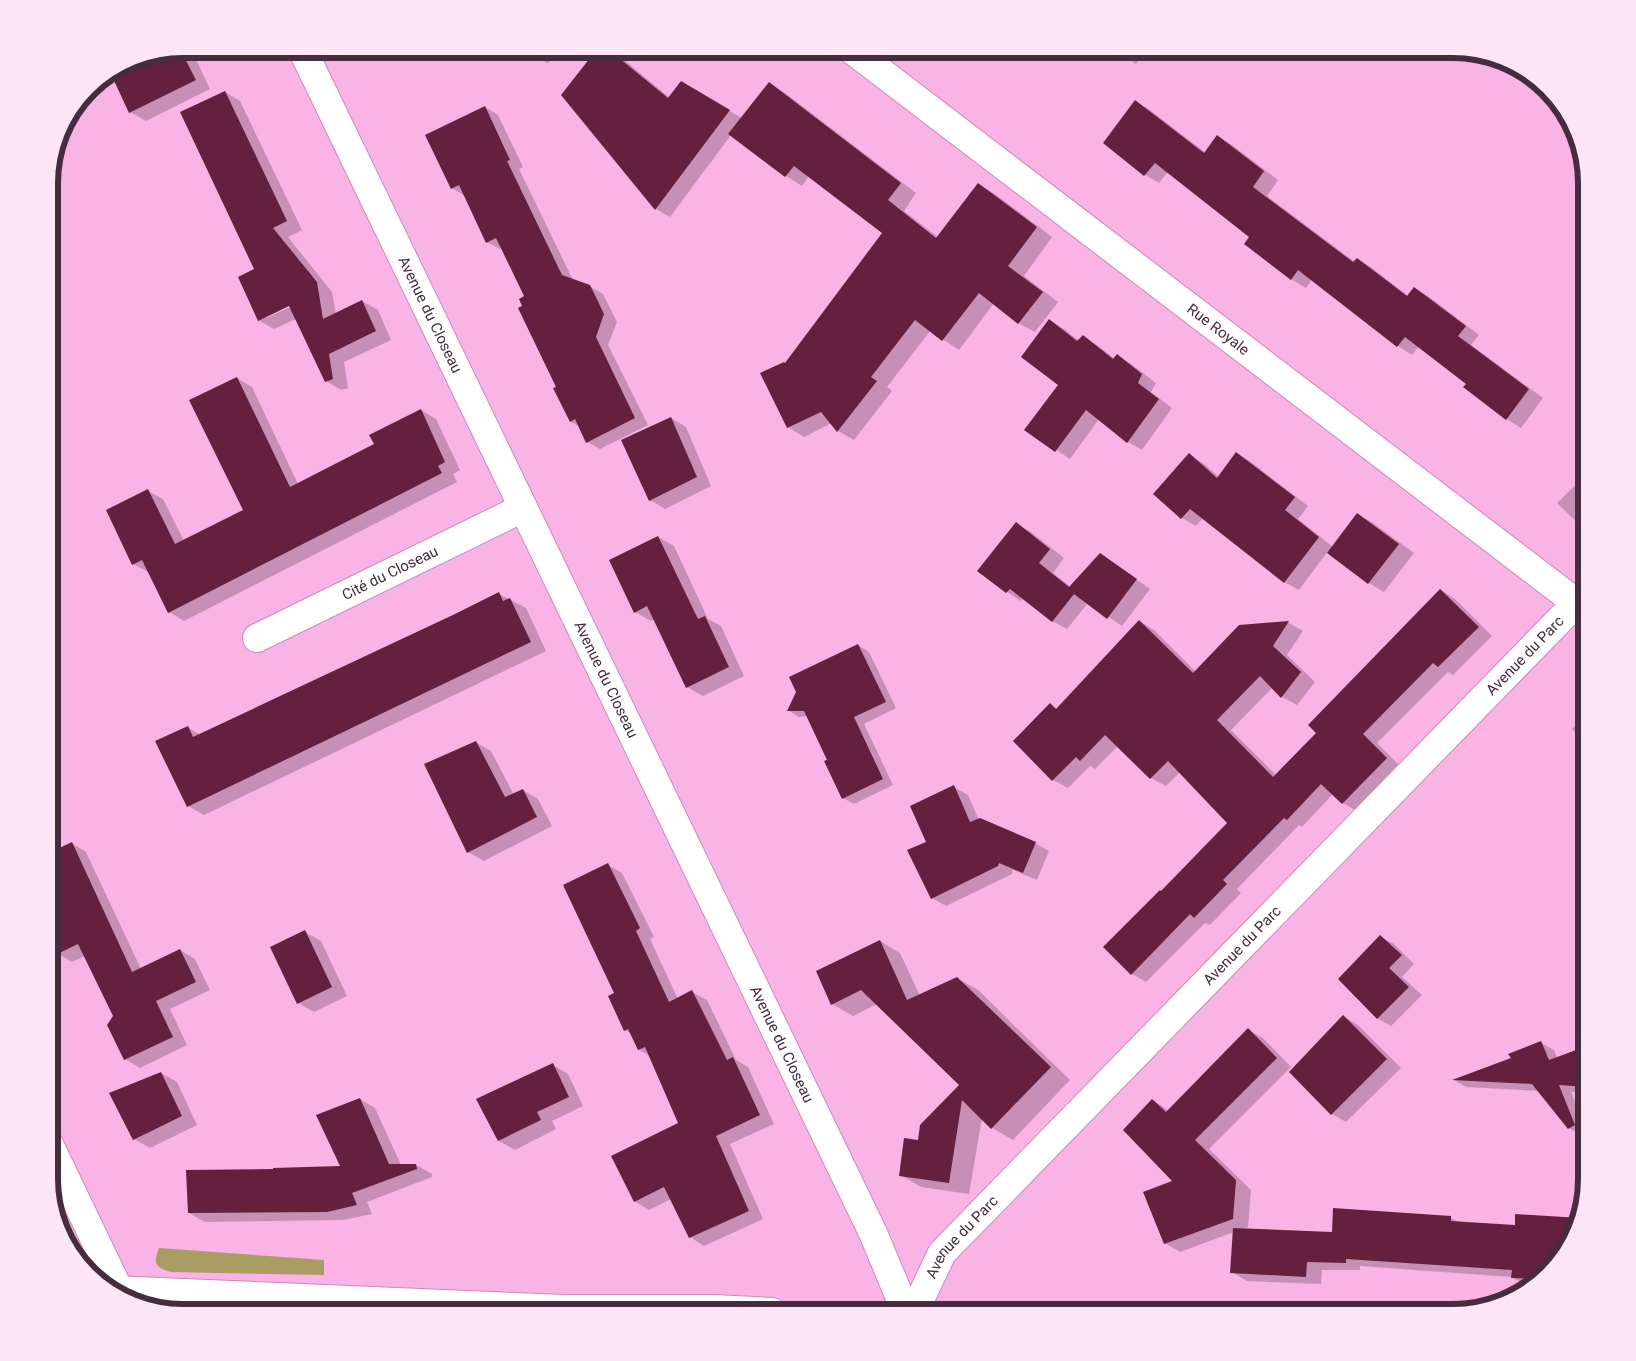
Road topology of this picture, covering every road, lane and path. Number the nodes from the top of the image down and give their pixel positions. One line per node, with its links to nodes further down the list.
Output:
1 (306, 58): 3 (street, Avenue du Closeau)
2 (863, 58): 4 (street, Rue Royale)
3 (523, 508): 6 (street, Cité du Closeau); 11 (street, Avenue du Closeau)
4 (1578, 598)
5 (1578, 607): 12 (street, Avenue du Parc)
6 (257, 638)
7 (58, 1164): 8 (street)
8 (113, 1283)
9 (127, 1290): 10 (street)
10 (432, 1304)
11 (903, 1304)
12 (918, 1304)

